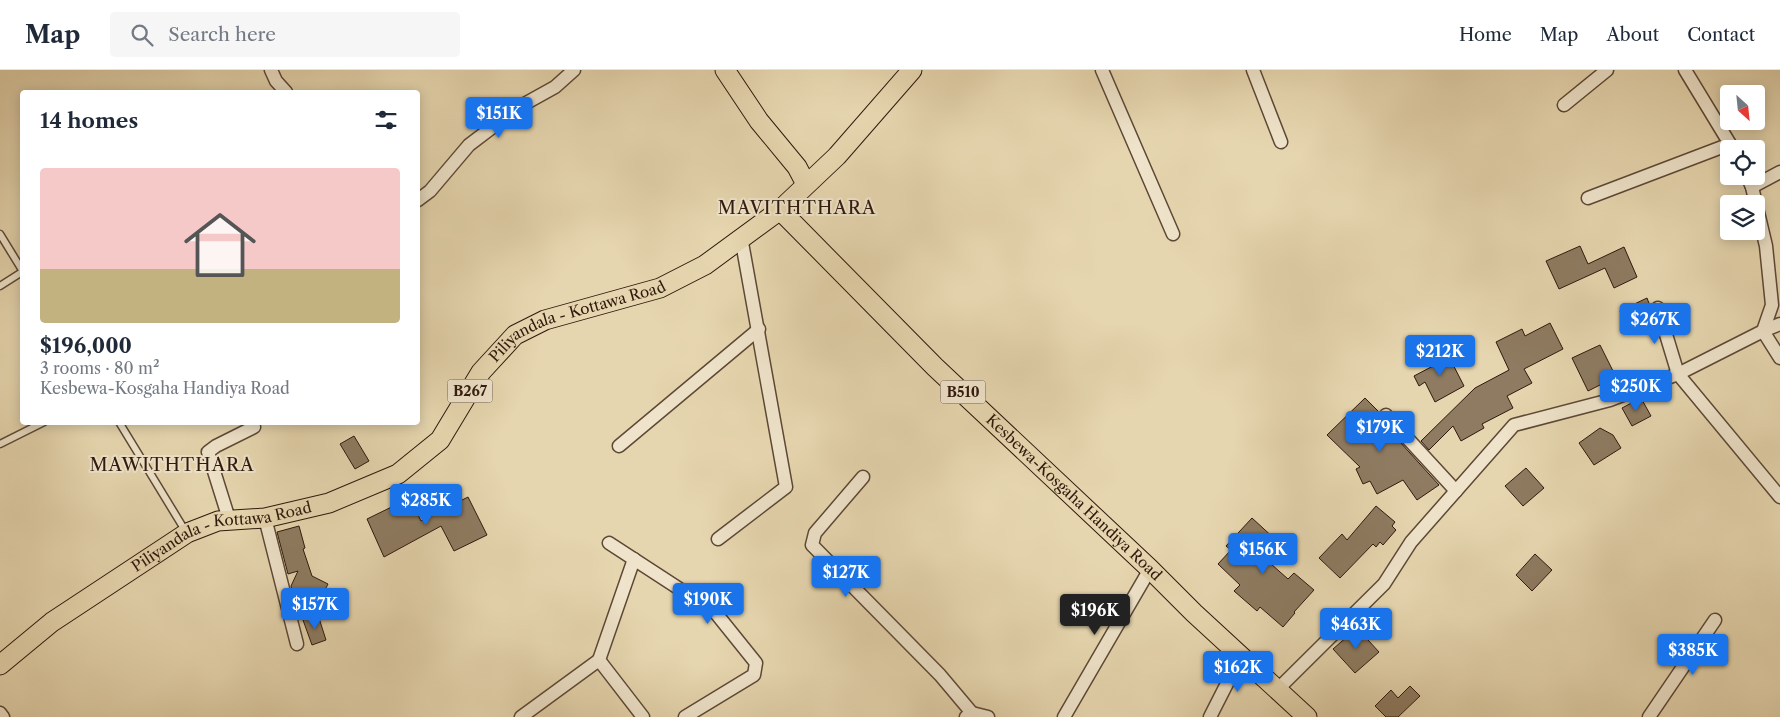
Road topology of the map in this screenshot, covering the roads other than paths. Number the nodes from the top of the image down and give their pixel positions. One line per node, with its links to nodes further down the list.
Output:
1 (271, 70): 9 (street)
2 (574, 70): 18 (street)
3 (725, 70): 16 (main road)
4 (912, 70): 16 (main road, Piliyandala - Kottawa Road / B267)
5 (1102, 70): 22 (street)
6 (1253, 70): 12 (street)
7 (1607, 70): 10 (street)
8 (1685, 70): 11 (street)
9 (284, 90)
10 (1564, 105)
11 (1727, 140)
12 (1281, 142)
13 (1720, 151): 19 (street)
14 (1780, 172): 15 (street)
15 (1765, 177)
16 (806, 184): 20 (main road, Piliyandala - Kottawa Road / B267)
17 (1751, 185): 30 (street)
18 (420, 198)
19 (1588, 198)
20 (780, 210): 23 (main road, Piliyandala - Kottawa Road / B267); 48 (main road, Kesbewa-Kosgaha Handiya Road / B510)
21 (0, 234): 24 (lane)
22 (1173, 234)
23 (741, 237): 29 (street); 42 (main road, Piliyandala - Kottawa Road / B267)
24 (20, 268)
25 (20, 272): 26 (lane)
26 (0, 286)
27 (1658, 308): 32 (street)
28 (1780, 324): 30 (street)
29 (759, 329): 38 (street); 45 (street)
30 (1763, 331): 31 (street); 32 (street)
31 (1780, 358)
32 (1678, 374): 40 (street); 41 (street)
33 (1386, 415): 40 (street)
34 (38, 425): 37 (lane)
35 (120, 425): 44 (lane)
36 (254, 428): 43 (street)
37 (0, 444)
38 (619, 446)
39 (863, 476): 56 (street)
40 (1456, 491): 54 (street)
41 (1780, 497)
42 (265, 518): 43 (main road, Piliyandala - Kottawa Road / B267); 50 (street)
43 (229, 519): 44 (main road, Piliyandala - Kottawa Road / B267)
44 (187, 533): 53 (main road, Piliyandala - Kottawa Road / B267)
45 (718, 539)
46 (609, 543): 47 (street)
47 (634, 559): 52 (street); 60 (street)
48 (1150, 569): 51 (main road, Kesbewa-Kosgaha Handiya Road / B510); 62 (street)
49 (1715, 620): 65 (street)
50 (297, 644)
51 (1241, 656): 54 (main road, Kesbewa-Kosgaha Handiya Road / B510); 63 (street)
52 (599, 660): 58 (street); 59 (street)
53 (0, 665)
54 (1277, 690): 64 (main road, Kesbewa-Kosgaha Handiya Road / B510)
55 (0, 713): 57 (street)
56 (969, 715): 61 (street)
57 (3, 717)
58 (521, 717)
59 (643, 717)
60 (685, 717)
61 (988, 717)
62 (1064, 717)
63 (1210, 717)
64 (1306, 717)
65 (1649, 717)

